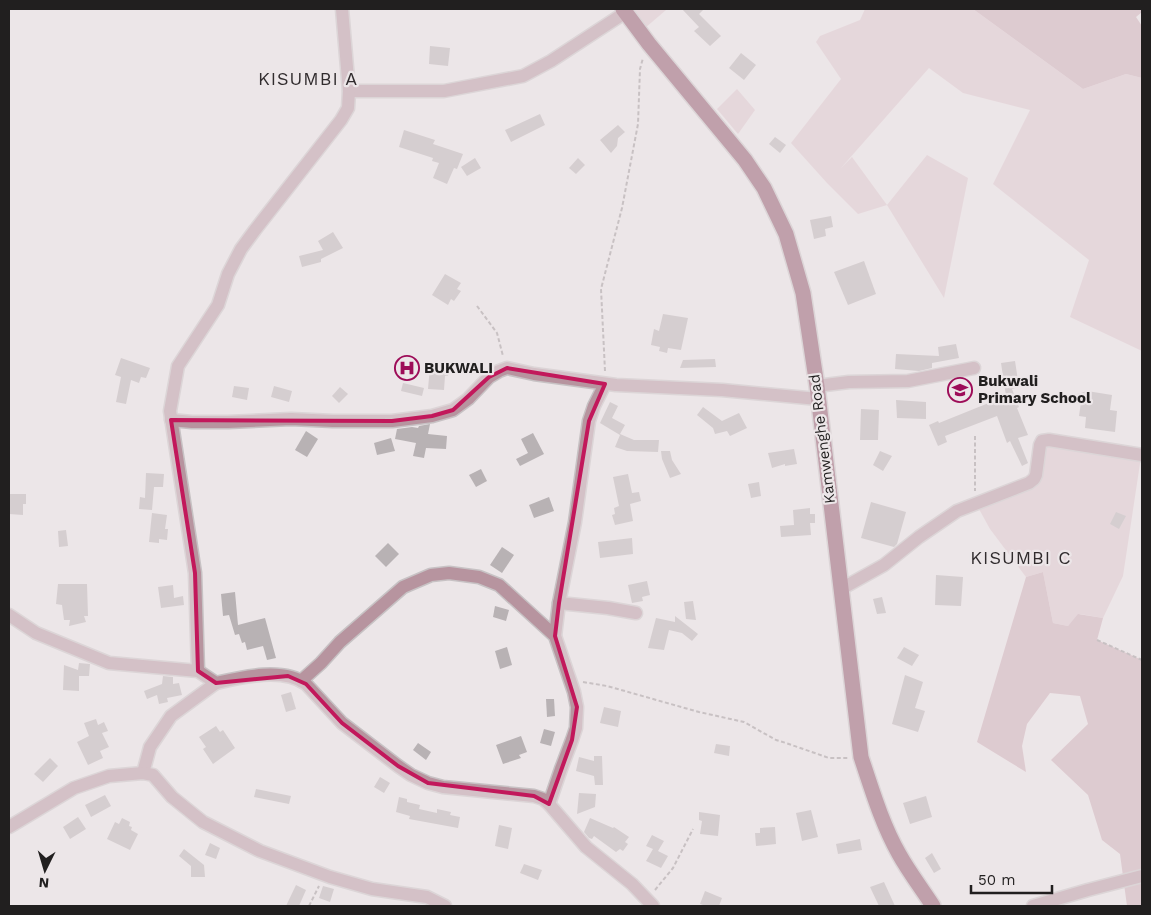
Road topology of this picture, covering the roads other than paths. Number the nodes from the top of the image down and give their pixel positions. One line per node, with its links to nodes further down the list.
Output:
1 (342, 9): 3 (street)
2 (625, 10): 3 (street); 6 (main road, Kamwenghe Road)
3 (350, 91): 7 (street)
4 (974, 368): 6 (street)
5 (605, 384): 6 (street); 7 (street); 10 (street)
6 (817, 393): 9 (main road, Kamwenghe Road)
7 (171, 420): 14 (street)
8 (1142, 455): 9 (street)
9 (841, 589): 23 (main road, Kamwenghe Road)
10 (559, 603): 11 (street); 13 (street)
11 (636, 613)
12 (9, 615): 14 (street)
13 (554, 636): 15 (street); 18 (street)
14 (198, 670): 16 (street)
15 (301, 681): 16 (street); 18 (street)
16 (216, 683): 17 (street)
17 (143, 773): 19 (street); 22 (street)
18 (549, 804): 21 (street)
19 (9, 827)
20 (1142, 876): 24 (street)
21 (650, 903)
22 (445, 906)
23 (934, 906)
24 (1032, 906)

